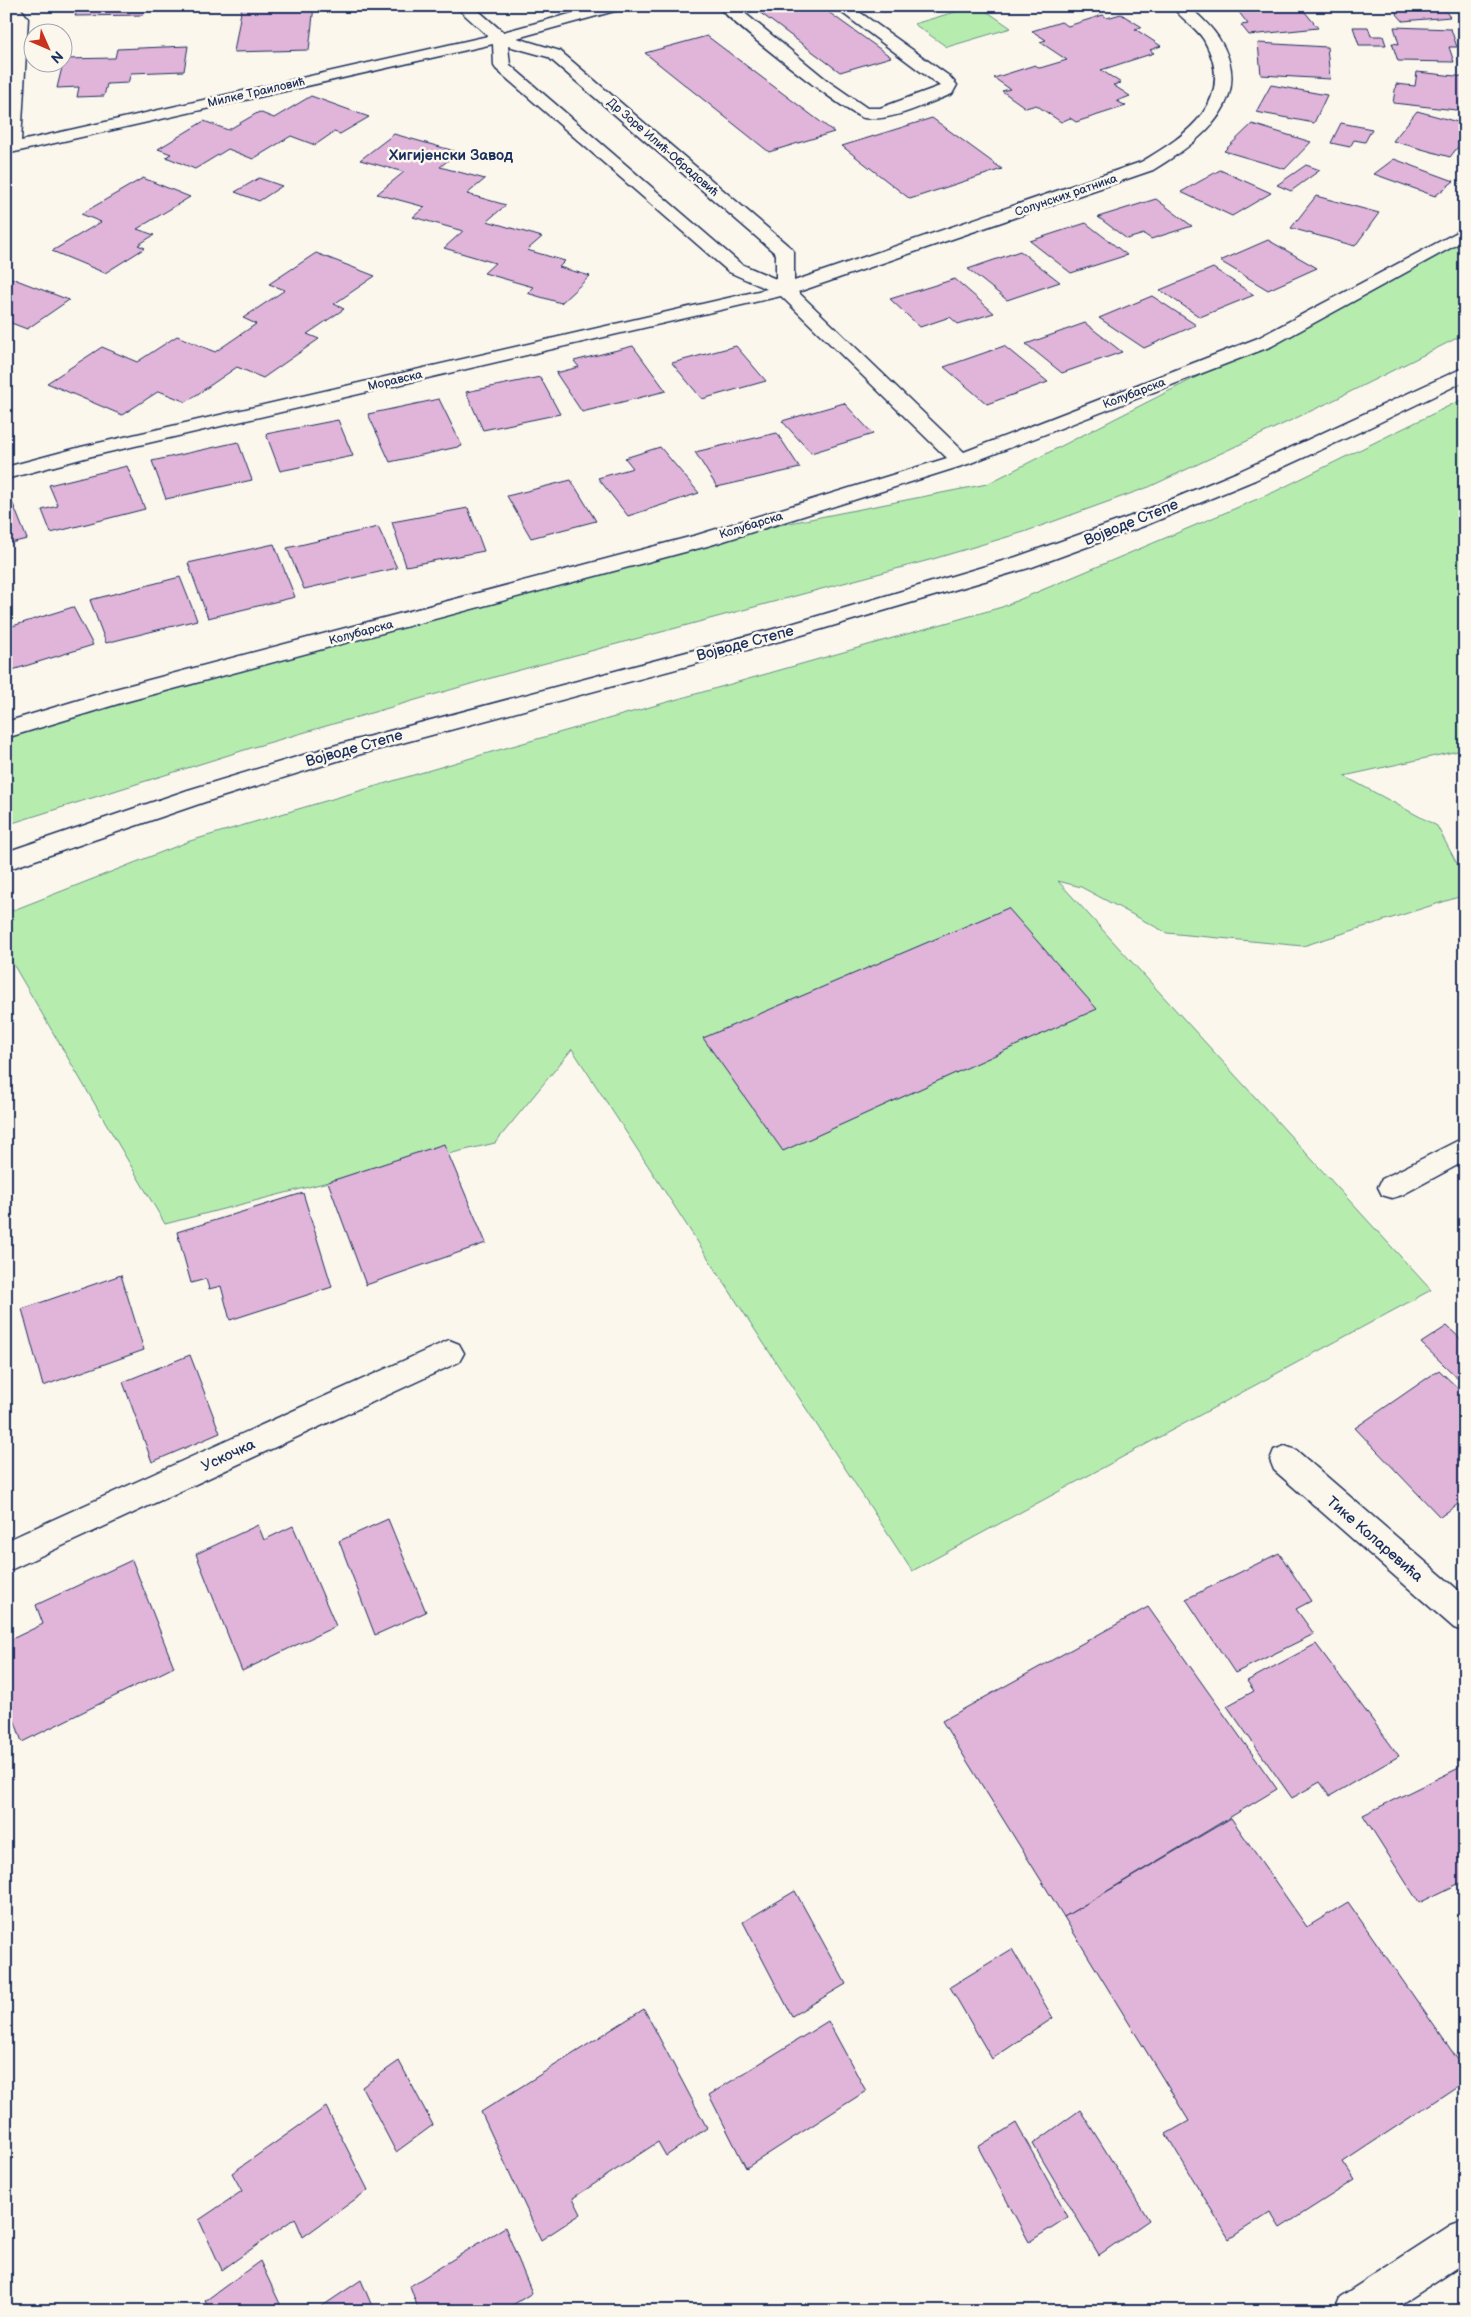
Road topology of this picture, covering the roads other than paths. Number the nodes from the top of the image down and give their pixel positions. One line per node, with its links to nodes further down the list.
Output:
1 (11, 6): 8 (street, Милке Траиловић)
2 (463, 6): 7 (street, Др Зоре Илић-Обрадовић)
3 (617, 6): 7 (street)
4 (726, 6): 5 (street)
5 (840, 6)
6 (1180, 6): 10 (street, Солунских ратника)
7 (500, 38): 8 (street, Милке Траиловић); 10 (street); 10 (street, Др Зоре Илић-Обрадовић)
8 (9, 148)
9 (1465, 234): 12 (street, Колубарска)
10 (785, 290): 12 (street); 13 (street, Моравска)
11 (1465, 373): 15 (street, Војводе Степе)
12 (961, 460): 14 (street, Колубарска)
13 (6, 473)
14 (6, 730)
15 (6, 861)
16 (1465, 1148): 17 (street)
17 (1392, 1187)
18 (449, 1353): 20 (street, Ускочка)
19 (1285, 1460): 21 (street, Тике Коларевића)
20 (6, 1557)
21 (1465, 1618)
22 (1465, 2239): 23 (street)
23 (1354, 2311)

